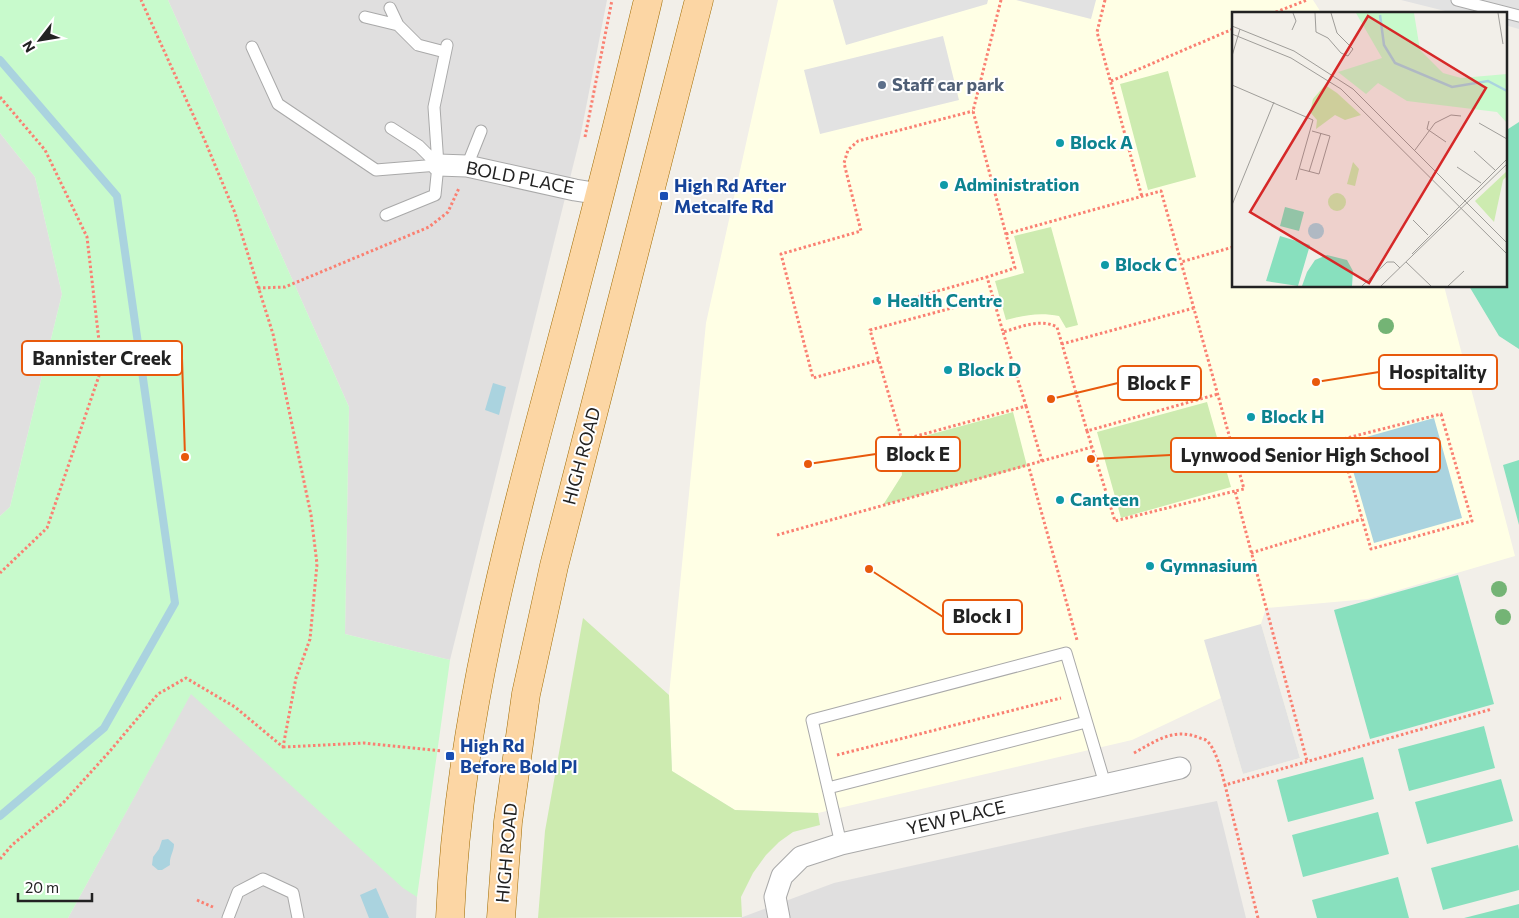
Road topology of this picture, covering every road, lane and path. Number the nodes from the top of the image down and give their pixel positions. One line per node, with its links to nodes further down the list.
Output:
1 (141, 0): 31 (path)
2 (648, 0): 24 (main road)
3 (699, 0): 67 (main road, HIGH ROAD)
4 (1001, 0): 19 (path)
5 (1105, 0): 17 (path)
6 (1307, 0): 9 (path)
7 (1457, 0): 10 (lane)
8 (390, 8): 14 (lane)
9 (1276, 12)
10 (1504, 12)
11 (1506, 13): 12 (lane)
12 (1519, 16)
13 (365, 18): 14 (lane)
14 (398, 25): 22 (lane)
15 (1232, 29): 17 (path)
16 (252, 47): 22 (lane)
17 (1110, 81): 25 (path)
18 (0, 97): 48 (path)
19 (973, 111): 27 (path); 37 (path)
20 (391, 128): 22 (lane)
21 (481, 131): 23 (lane)
22 (438, 165): 23 (street, BOLD PLACE); 26 (lane)
23 (467, 166): 24 (street, BOLD PLACE); 31 (path)
24 (600, 194): 54 (main road)
25 (1142, 197): 27 (path); 29 (path)
26 (386, 215)
27 (1006, 234): 30 (path)
28 (1232, 246): 29 (path)
29 (1182, 262): 34 (path)
30 (987, 277): 32 (path); 33 (path)
31 (258, 288): 53 (path)
32 (993, 297): 35 (path); 37 (path)
33 (899, 302)
34 (1194, 308): 36 (path); 38 (path)
35 (1003, 332): 36 (path); 39 (path)
36 (1062, 344): 40 (path)
37 (879, 360): 39 (path)
38 (1218, 394): 40 (path); 44 (path)
39 (1026, 406): 42 (path)
40 (1087, 431): 41 (path)
41 (1092, 447): 42 (path); 44 (path)
42 (1042, 460): 43 (path)
43 (1028, 464): 46 (path); 49 (path)
44 (1235, 492): 47 (path)
45 (1362, 520): 45 (path); 47 (path)
46 (777, 535)
47 (1252, 553): 56 (path)
48 (0, 573)
49 (1078, 642)
50 (1078, 694): 52 (lane); 55 (path); 55 (lane)
51 (1492, 710): 56 (path)
52 (1086, 722): 59 (lane); 61 (lane)
53 (283, 747): 54 (path); 63 (path)
54 (466, 754): 66 (main road)
55 (821, 758): 61 (lane)
56 (1307, 761): 60 (path)
57 (1220, 766): 60 (path)
58 (1180, 768): 59 (street, YEW PLACE)
59 (1105, 784): 62 (street, YEW PLACE)
60 (1225, 785): 69 (path)
61 (828, 788): 62 (lane)
62 (841, 844): 68 (street, YEW PLACE)
63 (0, 859)
64 (228, 918): 65 (lane)
65 (298, 918)
66 (450, 918)
67 (501, 918)
68 (779, 918)
69 (1258, 918)

